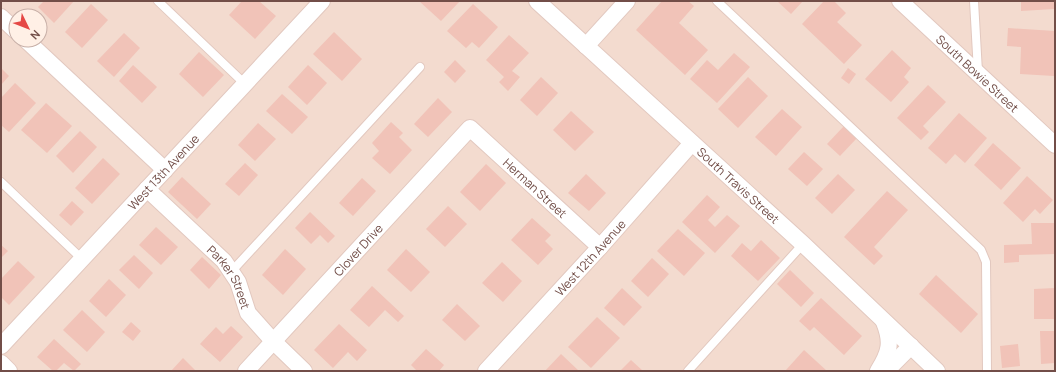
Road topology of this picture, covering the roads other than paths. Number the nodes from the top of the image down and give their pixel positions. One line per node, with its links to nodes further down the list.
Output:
1 (158, 1): 12 (lane)
2 (322, 1): 12 (street, West 13th Avenue)
3 (537, 1): 8 (street, South Travis Street)
4 (627, 1): 8 (street)
5 (717, 1): 36 (lane)
6 (900, 1): 11 (street, South Bowie Street)
7 (974, 1): 11 (lane)
8 (586, 46): 14 (street, South Travis Street)
9 (35, 48): 16 (street)
10 (420, 67): 22 (lane)
11 (978, 74): 15 (street, South Bowie Street)
12 (245, 84): 16 (street, West 13th Avenue)
13 (470, 128): 20 (street, Herman Street); 24 (street, Clover Drive)
14 (692, 143): 19 (street, South Travis Street); 20 (street, West 12th Avenue)
15 (1055, 145)
16 (165, 170): 18 (street, West 13th Avenue)
17 (1, 182): 21 (lane)
18 (147, 189): 21 (street, West 13th Avenue); 22 (street, Parker Street)
19 (802, 244): 23 (street, South Travis Street); 32 (lane)
20 (600, 247): 31 (street, West 12th Avenue)
21 (82, 259): 25 (street, West 13th Avenue)
22 (230, 272): 24 (street, Parker Street)
23 (883, 320): 26 (street, South Travis Street); 33 (street)
24 (273, 341): 29 (street, Clover Drive); 30 (street, Parker Street)
25 (2, 343)
26 (911, 346): 34 (street); 35 (street, South Travis Street)
27 (1, 363): 28 (street)
28 (9, 371)
29 (246, 371)
30 (304, 371)
31 (486, 371)
32 (688, 371)
33 (878, 371)
34 (884, 371)
35 (937, 371)
36 (987, 371)

